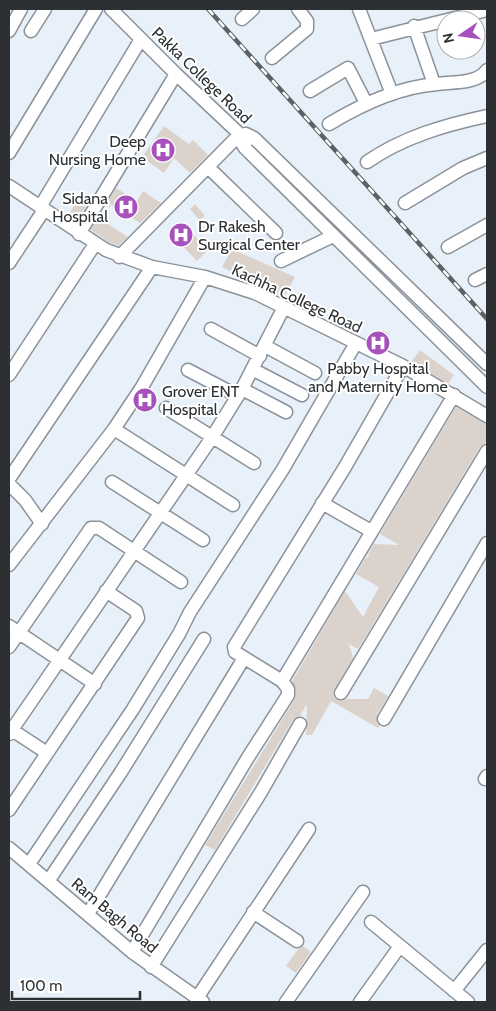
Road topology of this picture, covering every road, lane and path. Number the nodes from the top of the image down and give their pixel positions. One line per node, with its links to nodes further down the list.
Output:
1 (21, 9): 12 (street)
2 (45, 9): 13 (street)
3 (96, 9): 26 (street)
4 (110, 9): 14 (street, Pakka College Road)
5 (253, 9): 10 (street)
6 (298, 9): 16 (street)
7 (359, 9): 15 (street)
8 (487, 10): 9 (street)
9 (435, 15): 11 (street)
10 (242, 19)
11 (414, 26): 15 (street); 19 (street)
12 (9, 31)
13 (31, 31)
14 (141, 39): 18 (street, Pakka College Road); 32 (street)
15 (371, 39): 21 (street)
16 (272, 58)
17 (487, 70): 19 (street)
18 (176, 74): 25 (street, Pakka College Road); 35 (street)
19 (434, 84): 21 (street)
20 (310, 91): 22 (street)
21 (392, 94): 22 (street)
22 (366, 103): 24 (street)
23 (487, 116): 28 (street)
24 (329, 124)
25 (243, 137): 29 (street); 36 (street); 50 (street); 56 (street)
26 (9, 153)
27 (487, 158): 31 (street)
28 (367, 162)
29 (208, 167): 34 (street); 39 (street)
30 (9, 186): 32 (street, Kachha College Road)
31 (406, 203)
32 (42, 209): 35 (street, Kachha College Road); 41 (street)
33 (487, 225): 38 (street)
34 (276, 232)
35 (80, 234): 37 (street, Kachha College Road)
36 (333, 236): 40 (street); 57 (street)
37 (95, 244): 39 (street, Kachha College Road); 55 (street)
38 (448, 247)
39 (120, 257): 42 (street, Kachha College Road)
40 (281, 261)
41 (9, 263)
42 (152, 267): 44 (street, Kachha College Road); 69 (street)
43 (487, 274): 45 (street)
44 (205, 277): 46 (street, Kachha College Road); 64 (street)
45 (475, 280)
46 (283, 309): 48 (street, Kachha College Road); 49 (street)
47 (212, 330): 49 (street)
48 (356, 343): 51 (street, Kachha College Road); 98 (street)
49 (262, 351): 53 (street); 54 (street)
50 (487, 364)
51 (403, 366): 60 (street, Kachha College Road); 72 (street)
52 (188, 370): 58 (street)
53 (252, 370): 58 (street); 59 (street)
54 (315, 373)
55 (9, 375)
56 (487, 376)
57 (487, 387)
58 (240, 392): 62 (street); 65 (street)
59 (302, 395)
60 (454, 395): 63 (street, Kachha College Road); 76 (street)
61 (166, 408): 65 (street)
62 (286, 412)
63 (487, 416)
64 (114, 430): 68 (street); 75 (street)
65 (213, 436): 67 (street); 68 (street)
66 (487, 451): 90 (street)
67 (254, 463)
68 (187, 475): 73 (street); 74 (street)
69 (9, 479)
70 (112, 482): 74 (street)
71 (9, 484): 75 (street)
72 (322, 503): 76 (street); 86 (street)
73 (233, 505)
74 (160, 513): 77 (street); 79 (street)
75 (42, 524): 80 (street)
76 (371, 531): 88 (street)
77 (204, 540)
78 (487, 543): 91 (street)
79 (134, 550): 81 (street); 82 (street); 83 (street)
80 (9, 565)
81 (181, 582)
82 (106, 591): 87 (street); 89 (street)
83 (14, 629): 85 (street); 87 (street)
84 (204, 639): 99 (street)
85 (9, 647)
86 (244, 658): 88 (street); 102 (street)
87 (58, 659): 89 (street); 93 (street)
88 (282, 681): 107 (street)
89 (94, 684): 94 (street)
90 (342, 693)
91 (384, 719)
92 (300, 724): 108 (street)
93 (10, 730): 94 (street)
94 (47, 753): 95 (street)
95 (9, 810)
96 (309, 829): 101 (street)
97 (9, 848): 98 (street, Ram Bagh Road)
98 (29, 864): 99 (street, Ram Bagh Road)
99 (49, 880): 102 (street, Ram Bagh Road)
100 (363, 892): 111 (street)
101 (253, 912): 104 (street); 110 (street)
102 (88, 914): 107 (street, Ram Bagh Road)
103 (371, 922): 105 (street)
104 (297, 941)
105 (400, 946): 109 (street); 112 (street)
106 (487, 950): 109 (street)
107 (132, 952): 108 (street, Ram Bagh Road)
108 (151, 967): 110 (street, Ram Bagh Road)
109 (454, 991): 113 (street)
110 (194, 999)
111 (286, 1002)
112 (360, 1002)
113 (468, 1002)

